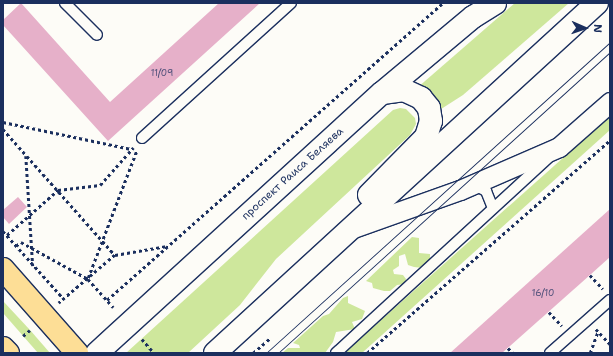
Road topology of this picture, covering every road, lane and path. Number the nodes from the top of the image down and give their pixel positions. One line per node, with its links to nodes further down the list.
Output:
1 (65, 3): 6 (lane)
2 (291, 3): 11 (lane)
3 (443, 3): 25 (path)
4 (495, 3): 7 (street, проспект Раиса Беляева)
5 (597, 3): 20 (street)
6 (97, 35)
7 (382, 93): 20 (street); 50 (street, проспект Раиса Беляева)
8 (610, 102): 13 (street)
9 (3, 122): 14 (path)
10 (3, 129): 15 (path)
11 (142, 138): 14 (path); 23 (path)
12 (610, 140): 55 (path)
13 (559, 147): 16 (street); 18 (lane)
14 (131, 150): 17 (path)
15 (26, 155): 17 (path); 19 (path)
16 (473, 184): 18 (lane); 20 (street)
17 (58, 190): 19 (path); 23 (path)
18 (493, 208): 54 (lane)
19 (30, 214): 22 (path); 26 (path)
20 (353, 228): 52 (street)
21 (3, 232): 22 (path)
22 (6, 236): 24 (path)
23 (102, 241): 27 (path); 31 (path)
24 (16, 246): 26 (path); 28 (path)
25 (169, 246): 27 (path); 34 (path)
26 (32, 249): 28 (path); 31 (path)
27 (115, 255): 31 (path)
28 (33, 266): 33 (path)
29 (3, 269): 49 (main road)
30 (590, 275): 32 (path)
31 (88, 278): 33 (path); 34 (path)
32 (608, 296): 38 (lane)
33 (64, 299): 35 (path)
34 (107, 300): 36 (path)
35 (59, 303)
36 (113, 307)
37 (549, 312): 41 (path)
38 (588, 319): 40 (path); 41 (lane)
39 (30, 330): 42 (path)
40 (598, 330): 45 (path); 58 (path)
41 (570, 335): 57 (lane)
42 (23, 336)
43 (270, 338): 53 (path)
44 (142, 339): 51 (path)
45 (610, 344)
46 (3, 348): 48 (main road)
47 (508, 348): 56 (path)
48 (8, 353)
49 (77, 353)
50 (97, 353)
51 (154, 353)
52 (215, 353)
53 (253, 353)
54 (336, 353)
55 (367, 353)
56 (513, 353)
57 (550, 353)
58 (590, 353)

